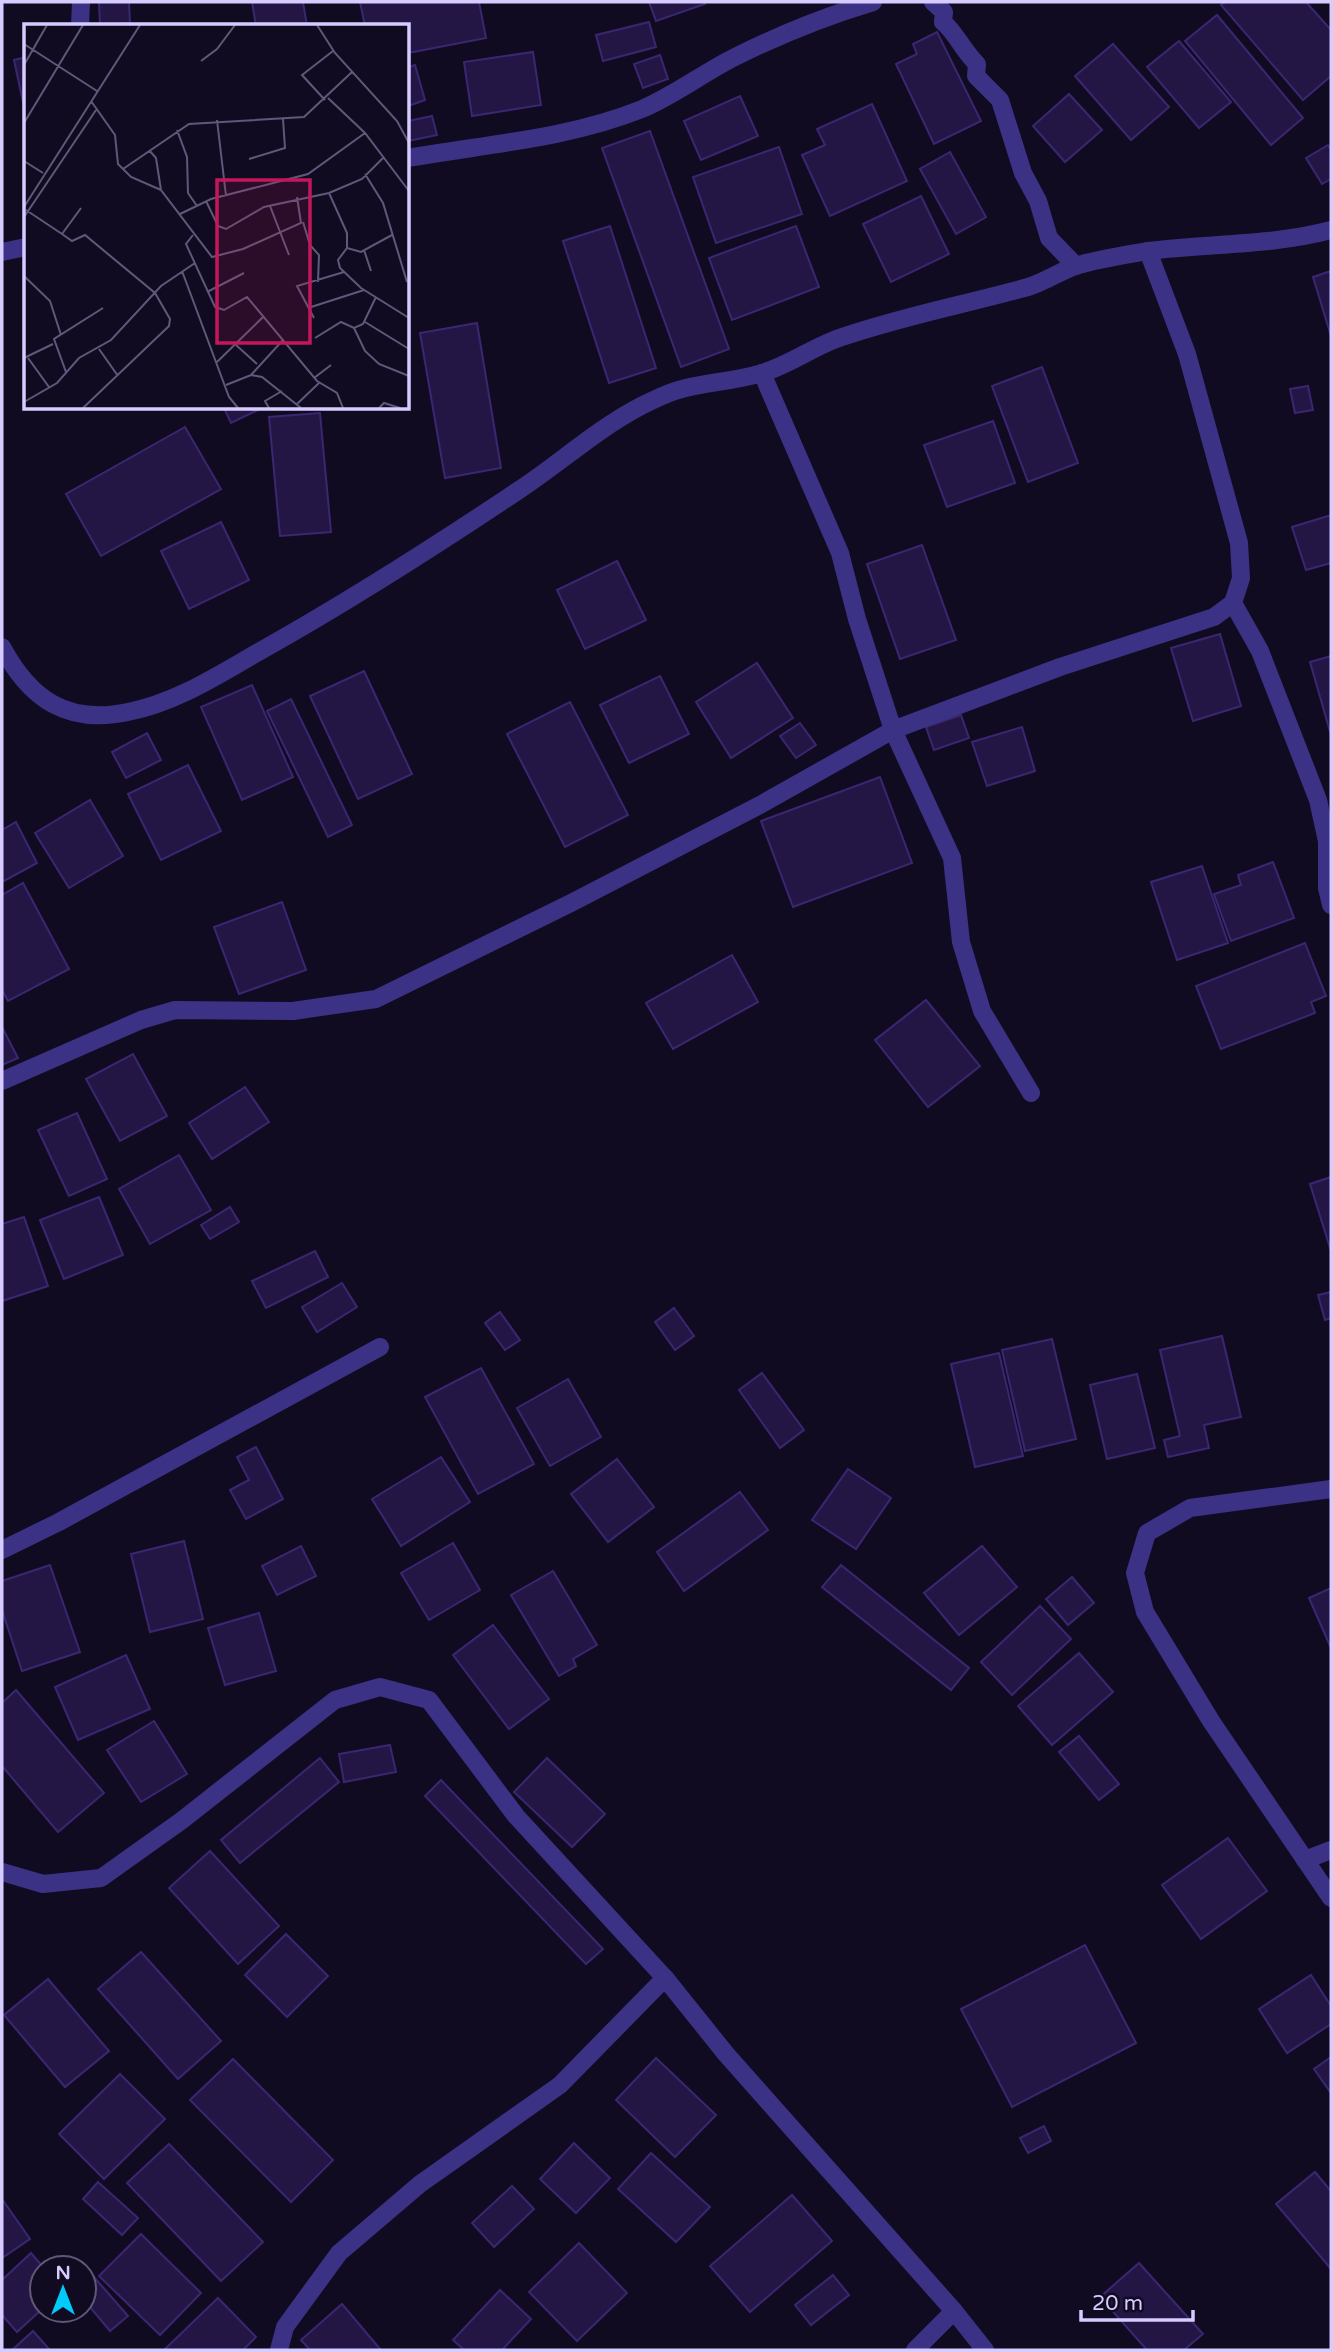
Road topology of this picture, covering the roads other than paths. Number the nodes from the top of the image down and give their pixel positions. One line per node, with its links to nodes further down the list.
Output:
1 (81, 2): 4 (street)
2 (873, 2): 5 (street)
3 (933, 2): 10 (street)
4 (80, 24)
5 (410, 158)
6 (1331, 230): 8 (street)
7 (24, 248): 9 (street)
8 (1148, 251): 10 (street); 12 (street)
9 (2, 253)
10 (1076, 266): 11 (street)
11 (762, 373): 13 (street); 14 (street)
12 (1233, 603): 14 (street); 15 (street)
13 (2, 647)
14 (893, 730): 16 (street); 17 (street)
15 (1331, 905)
16 (2, 1081)
17 (1031, 1093)
18 (380, 1347): 20 (street)
19 (1331, 1489): 22 (street)
20 (2, 1550)
21 (1331, 1850): 22 (street)
22 (1305, 1860): 24 (street)
23 (2, 1872): 25 (street)
24 (1331, 1898)
25 (665, 1978): 26 (street); 27 (street)
26 (954, 2311): 28 (street); 29 (street)
27 (279, 2350)
28 (915, 2350)
29 (985, 2350)

